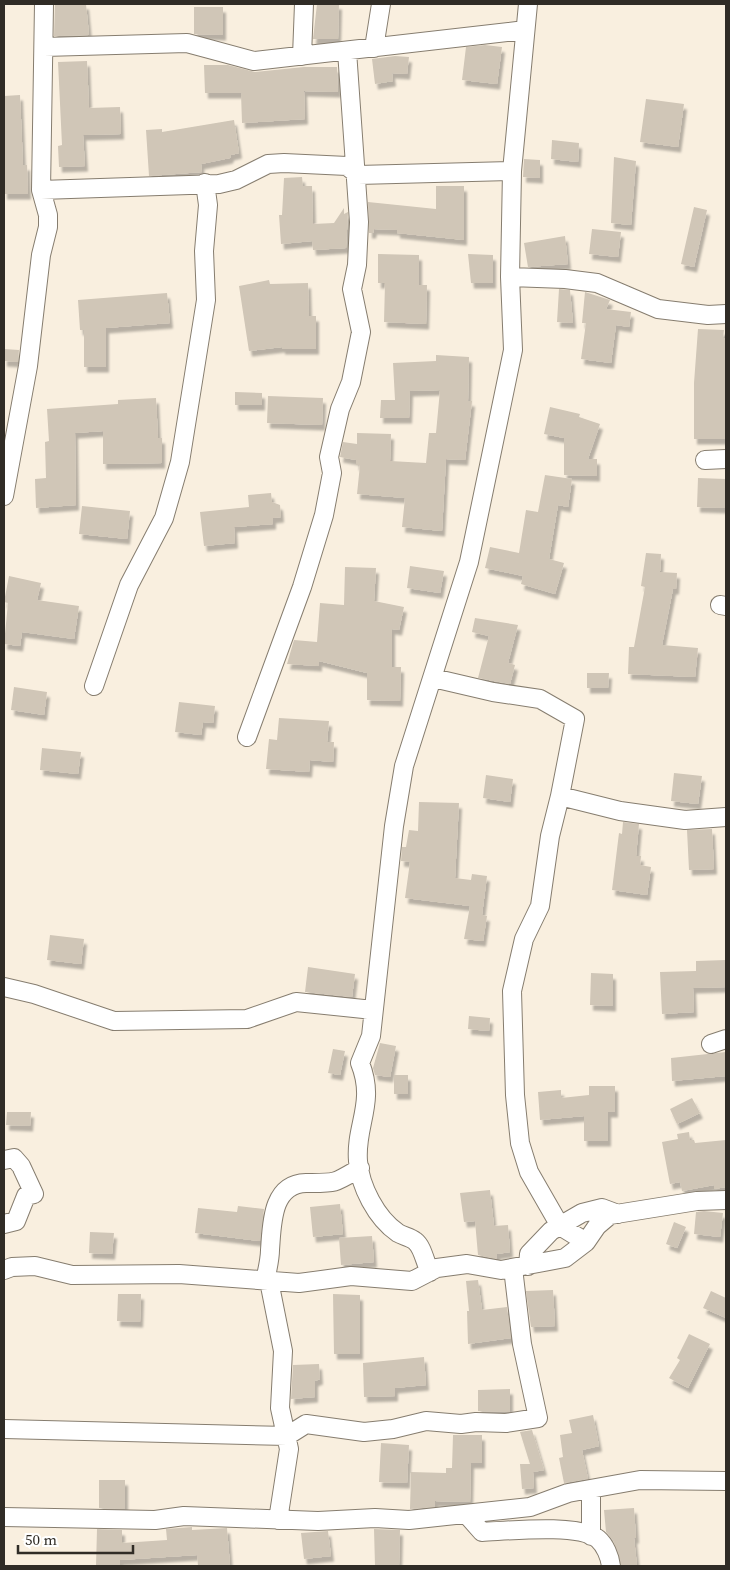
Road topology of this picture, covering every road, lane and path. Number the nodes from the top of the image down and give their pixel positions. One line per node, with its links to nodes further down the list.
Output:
1 (44, 4): 6 (street)
2 (304, 4): 9 (street)
3 (381, 4): 7 (street)
4 (528, 4): 5 (street)
5 (526, 30): 7 (street); 10 (street)
6 (44, 47): 9 (street); 13 (street)
7 (374, 48): 8 (street)
8 (347, 51): 9 (street); 11 (street)
9 (302, 56)
10 (512, 171): 11 (street); 14 (street)
11 (358, 175): 12 (street); 21 (street)
12 (205, 183): 13 (street); 20 (street)
13 (41, 190): 18 (street)
14 (510, 277): 15 (street); 19 (street)
15 (726, 314)
16 (726, 459): 17 (street)
17 (705, 460)
18 (4, 496)
19 (433, 678): 22 (street); 25 (street)
20 (94, 686)
21 (246, 738)
22 (560, 796): 23 (street); 31 (street)
23 (726, 817)
24 (4, 987): 25 (street)
25 (373, 1010): 27 (street)
26 (4, 1160): 30 (street)
27 (360, 1168): 35 (street); 36 (street)
28 (726, 1200): 29 (street)
29 (618, 1214): 31 (street); 32 (street)
30 (4, 1224)
31 (560, 1226): 32 (street); 33 (street)
32 (586, 1242): 33 (street)
33 (521, 1267): 35 (street); 38 (street)
34 (4, 1270): 36 (street)
35 (430, 1272): 36 (street)
36 (267, 1281): 38 (street)
37 (4, 1429): 38 (street)
38 (287, 1436): 44 (street)
39 (726, 1481): 40 (street)
40 (591, 1490): 41 (street); 46 (street)
41 (530, 1507): 42 (street); 45 (street)
42 (467, 1515): 44 (street); 45 (street)
43 (4, 1516): 44 (street)
44 (278, 1520)
45 (535, 1530): 46 (street)
46 (592, 1536): 47 (street)
47 (611, 1566)

